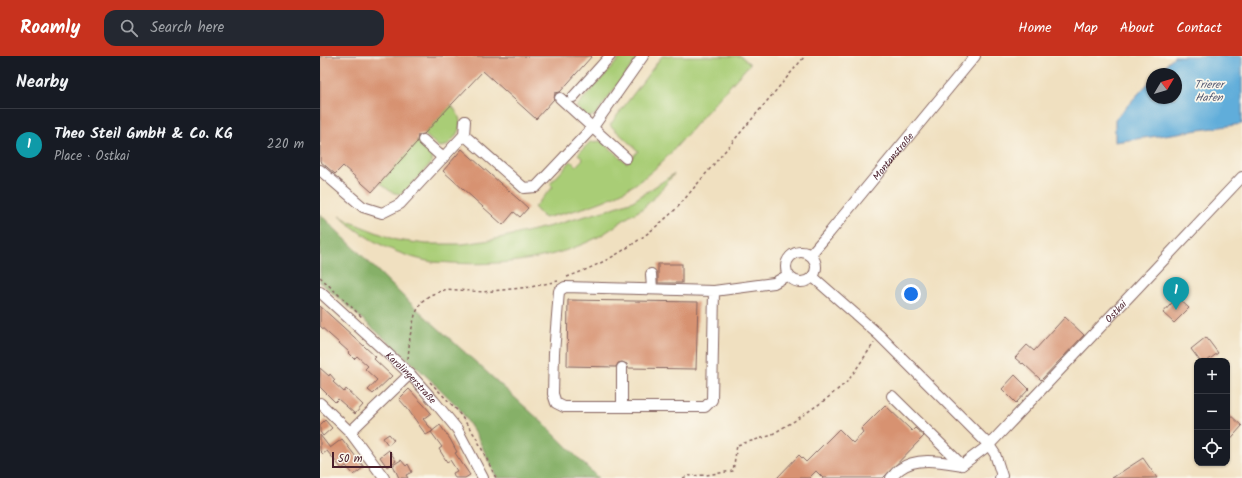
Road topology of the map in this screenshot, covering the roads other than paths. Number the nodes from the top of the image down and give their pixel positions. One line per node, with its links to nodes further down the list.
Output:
1 (610, 56): 4 (street)
2 (643, 56): 7 (street)
3 (975, 56): 14 (street, Montanstraße)
4 (573, 97)
5 (560, 98): 7 (street)
6 (466, 121): 8 (street)
7 (593, 127): 8 (street); 11 (street)
8 (464, 135): 10 (street)
9 (424, 140): 10 (street)
10 (443, 158): 12 (street)
11 (626, 158)
12 (320, 170)
13 (1242, 177): 27 (street, Ostkai)
14 (810, 255): 16 (street); 17 (street)
15 (651, 274): 18 (street)
16 (788, 275): 17 (street); 19 (street)
17 (813, 277): 27 (street)
18 (652, 289): 19 (street); 25 (street)
19 (714, 291): 25 (street)
20 (320, 292): 22 (street, Karolingerstraße)
21 (622, 368): 25 (street)
22 (410, 374): 26 (street); 30 (street, Karolingerstraße)
23 (892, 396): 28 (street)
24 (320, 403): 26 (street)
25 (622, 407)
26 (350, 432): 29 (street)
27 (989, 445): 28 (street, Ostkai); 32 (street)
28 (962, 465): 31 (street)
29 (384, 478)
30 (482, 478)
31 (891, 478)
32 (1000, 478)

